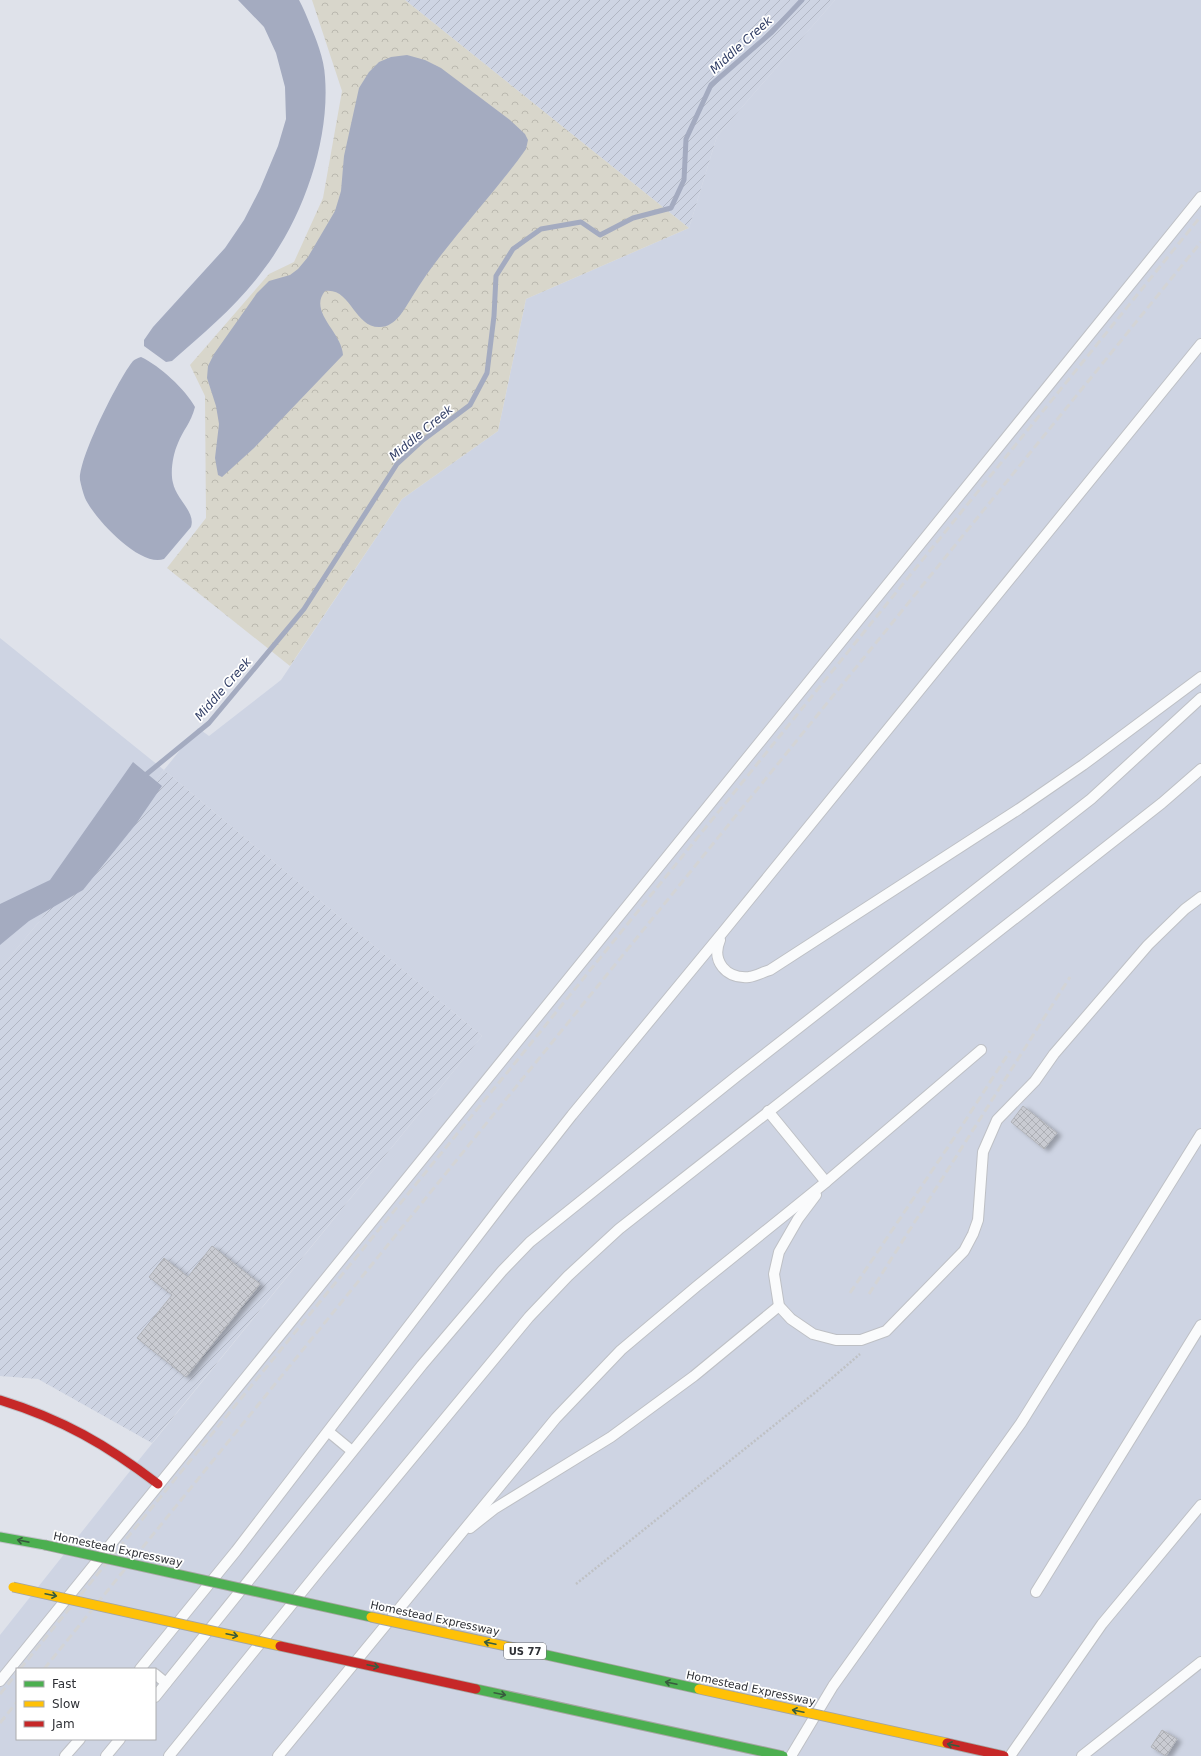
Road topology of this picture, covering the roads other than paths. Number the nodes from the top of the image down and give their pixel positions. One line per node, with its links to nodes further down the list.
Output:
1 (1201, 197): 17 (lane)
2 (1201, 344): 7 (lane)
3 (1201, 677): 7 (lane)
4 (1201, 698): 16 (lane)
5 (1201, 769): 9 (lane)
6 (1201, 897): 12 (lane)
7 (723, 932): 15 (lane)
8 (981, 1050): 11 (lane)
9 (768, 1111): 11 (lane); 33 (lane)
10 (1201, 1134): 36 (lane)
11 (826, 1182): 12 (lane); 20 (lane)
12 (779, 1306): 20 (lane)
13 (1201, 1325): 22 (lane)
14 (0, 1400): 17 (main road)
15 (329, 1432): 16 (lane); 24 (lane)
16 (352, 1451): 27 (lane)
17 (158, 1484): 26 (lane)
18 (1201, 1505): 38 (lane)
19 (0, 1536): 37 (main road, Homestead Expressway / US 77, one-way to 19, bridge)
20 (453, 1542): 34 (lane)
21 (9, 1586): 35 (main road, one-way to 35, bridge)
22 (1036, 1592)
23 (1201, 1662): 39 (lane)
24 (144, 1668)
25 (156, 1675): 27 (lane)
26 (0, 1681)
27 (166, 1683): 28 (lane)
28 (156, 1696)
29 (79, 1740): 31 (lane)
30 (119, 1740): 32 (lane)
31 (66, 1756)
32 (106, 1756)
33 (169, 1756)
34 (278, 1756)
35 (783, 1756)
36 (791, 1756)
37 (1004, 1756)
38 (1010, 1756)
39 (1082, 1756)

